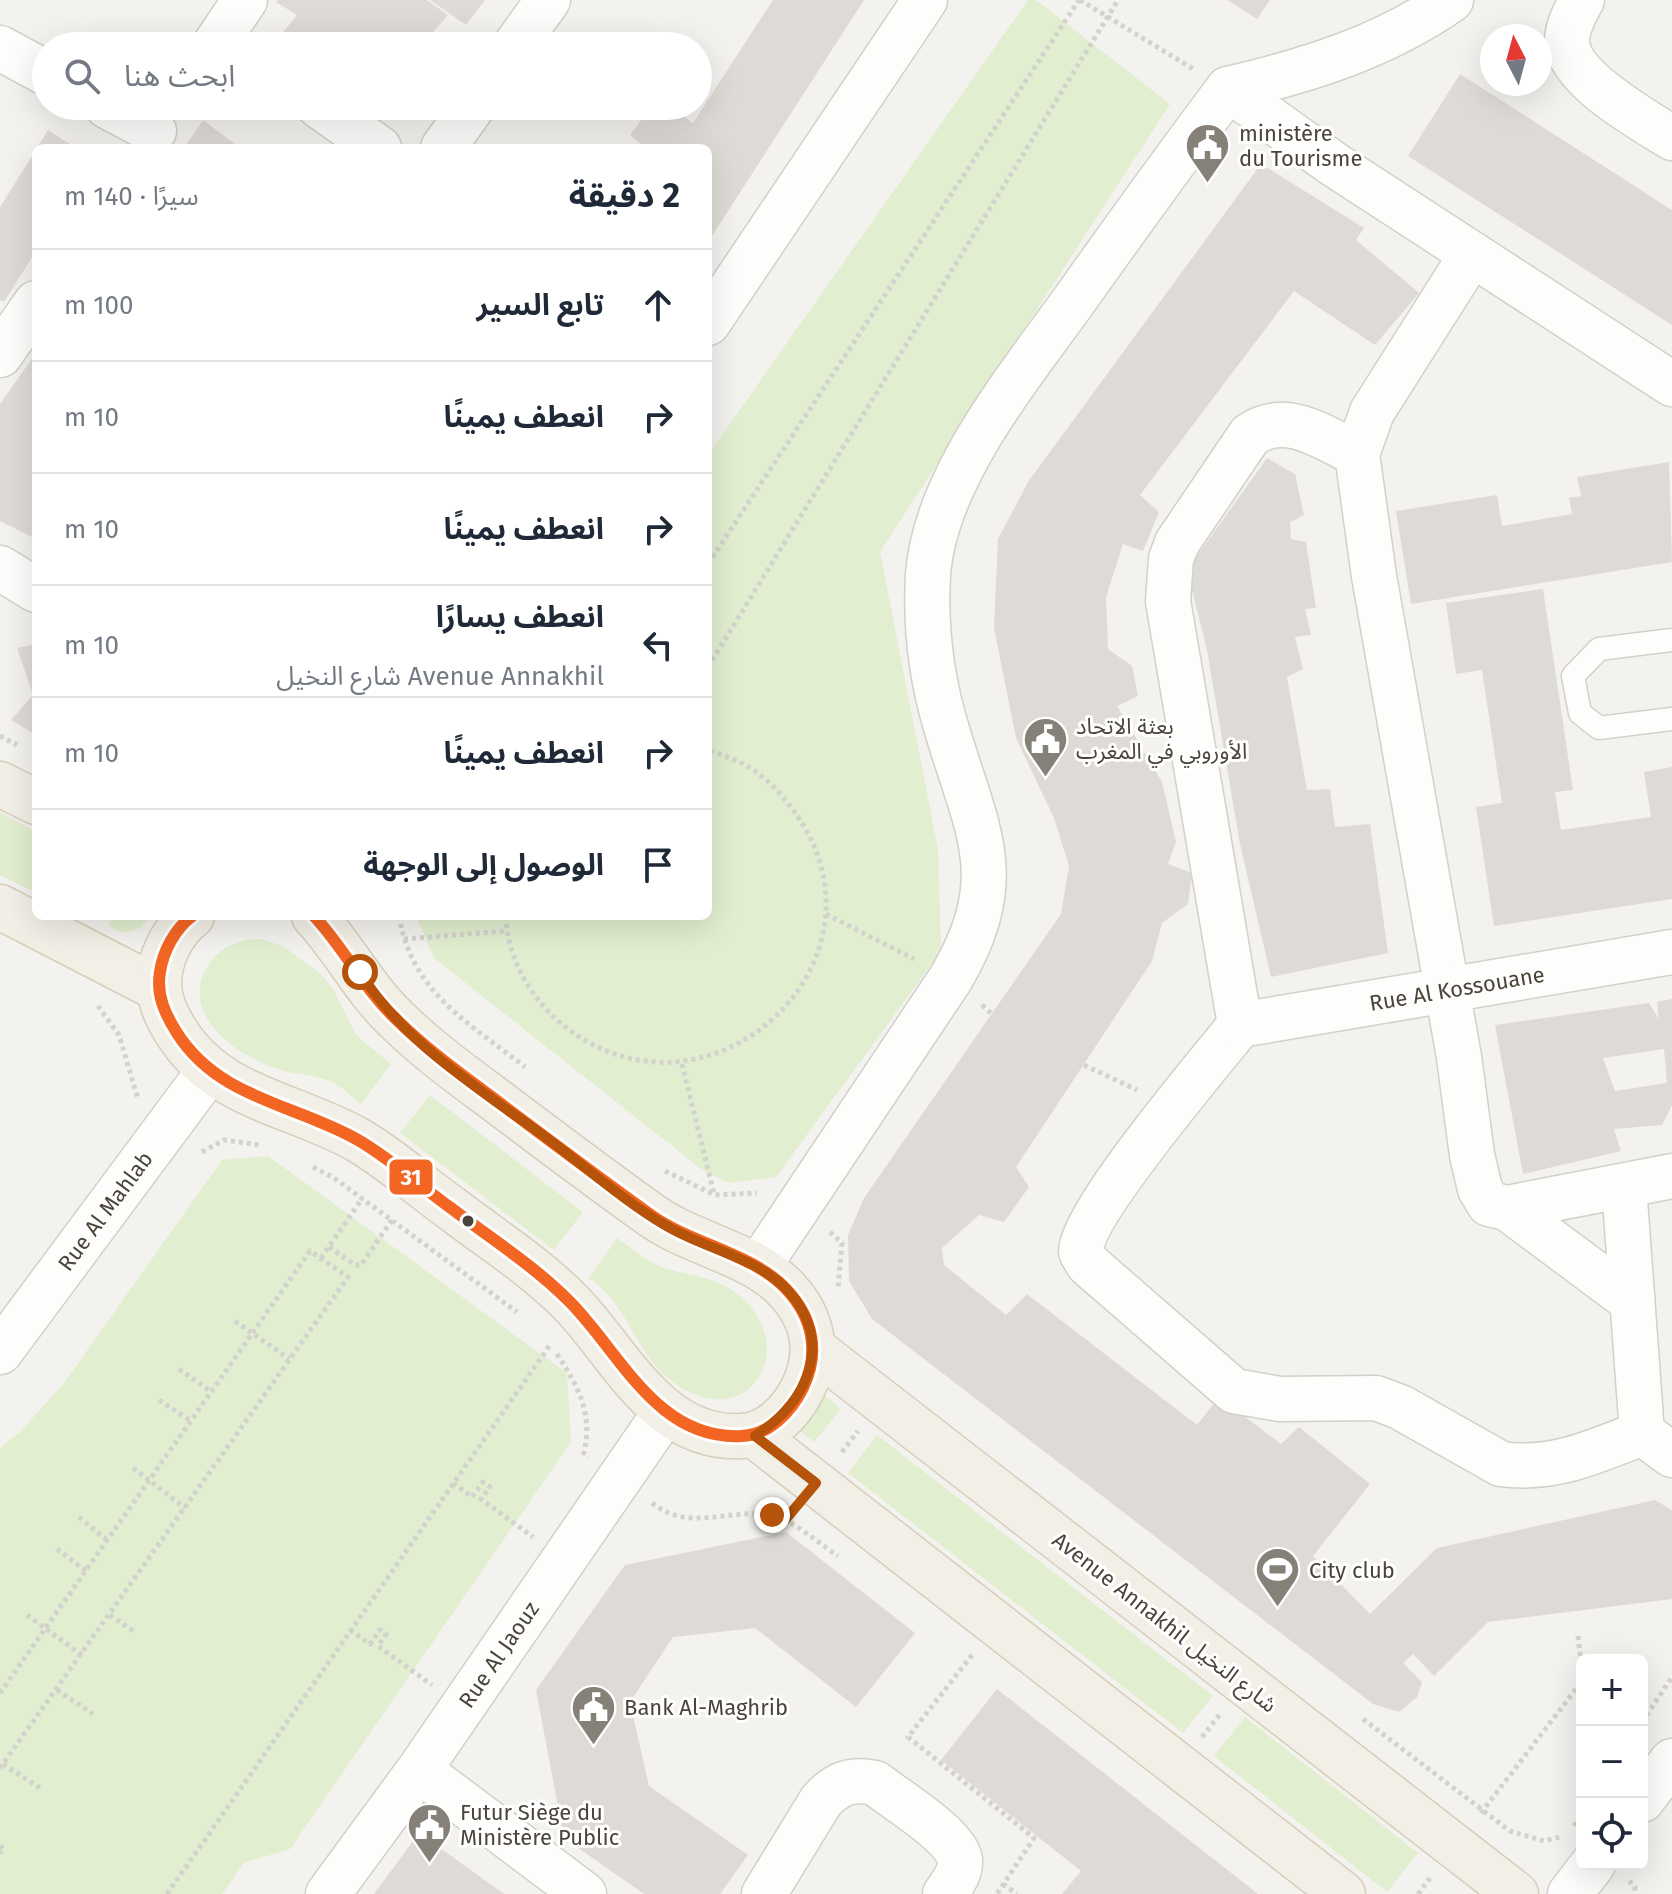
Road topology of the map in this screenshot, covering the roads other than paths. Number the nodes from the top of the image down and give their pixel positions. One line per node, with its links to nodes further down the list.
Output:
1 (245, 0): 6 (street)
2 (548, 0): 7 (street)
3 (925, 0): 18 (street)
4 (1451, 0): 10 (street)
5 (1582, 0): 13 (street)
6 (228, 32)
7 (525, 32)
8 (0, 48): 9 (street)
9 (32, 65)
10 (1228, 89): 16 (street); 39 (street)
11 (339, 120): 14 (street)
12 (463, 120): 15 (street)
13 (1665, 120)
14 (373, 144)
15 (446, 144)
16 (1472, 254): 20 (street); 21 (street)
17 (32, 309): 19 (street)
18 (712, 317)
19 (0, 355)
20 (1672, 384)
21 (1357, 454): 33 (street); 34 (street)
22 (0, 568): 23 (street)
23 (32, 588)
24 (1672, 640): 25 (lane)
25 (1672, 719)
26 (0, 784): 27 (main road)
27 (32, 800)
28 (0, 907): 32 (main road)
29 (188, 920): 32 (main road)
30 (318, 920): 39 (main road)
31 (1672, 952): 33 (street, Rue Al Kossouane)
32 (157, 988): 35 (main road)
33 (1447, 992): 34 (street, Rue Al Kossouane); 38 (street)
34 (1240, 1025): 45 (street)
35 (209, 1071): 42 (street, Rue Al Mahlab); 43 (main road)
36 (1672, 1176): 37 (street)
37 (1624, 1186): 38 (street); 40 (street)
38 (1507, 1208): 40 (street)
39 (758, 1267): 41 (main road)
40 (1632, 1301): 45 (street)
41 (814, 1349): 44 (main road); 55 (main road, Avenue Annakhil شارع النخيل)
42 (0, 1352)
43 (666, 1411): 44 (main road); 47 (street, Rue Al Jaouz)
44 (755, 1436): 54 (main road)
45 (1657, 1444)
46 (1672, 1761): 48 (street)
47 (419, 1770): 51 (street, Rue Al Jaouz); 52 (street)
48 (1644, 1798)
49 (1576, 1870): 56 (street)
50 (952, 1891): 53 (street)
51 (328, 1894)
52 (584, 1894)
53 (764, 1894)
54 (1343, 1894)
55 (1516, 1894)
56 (1570, 1894)

